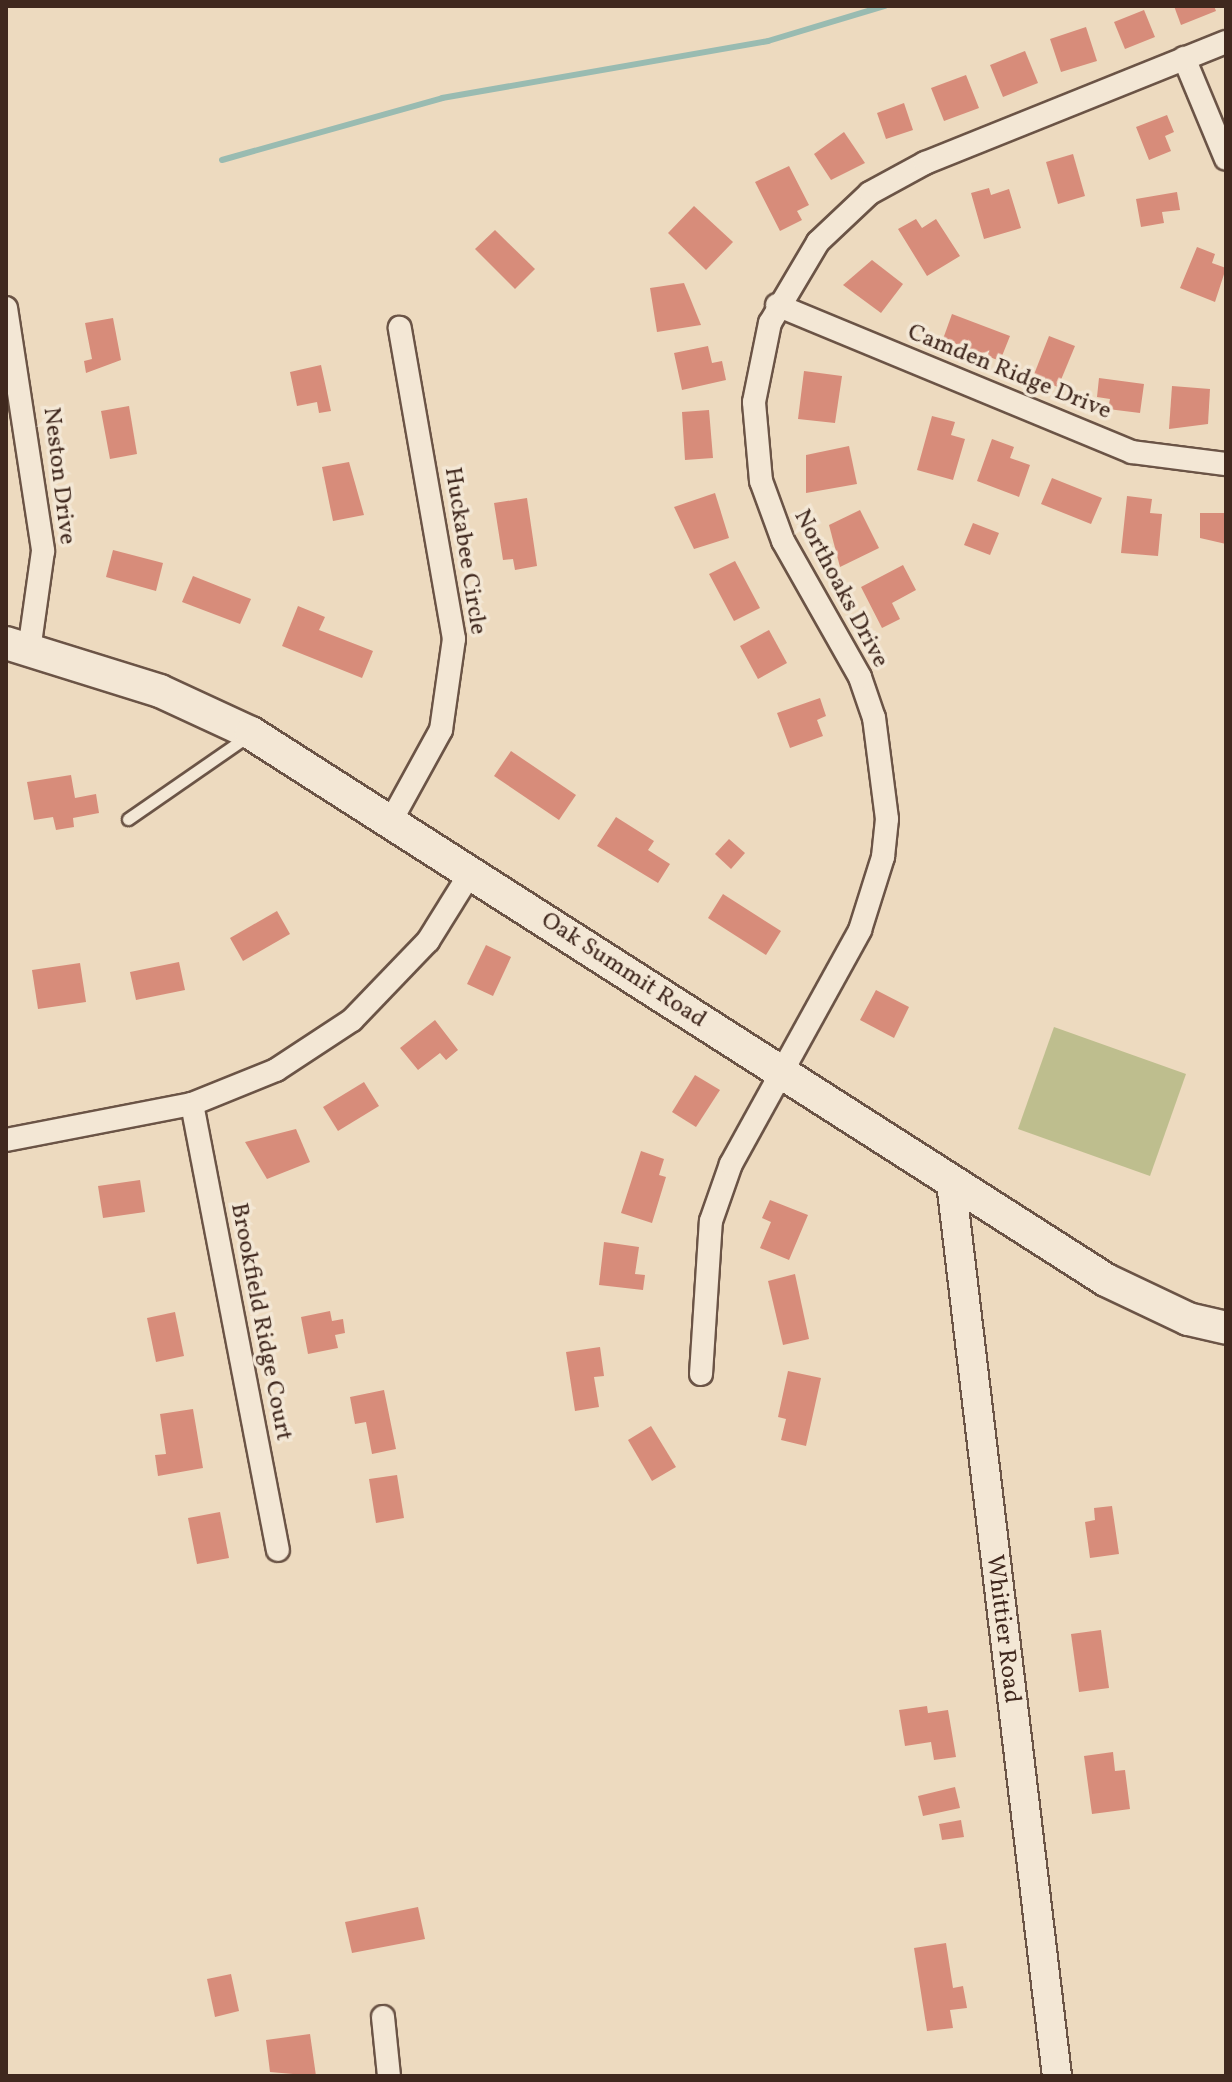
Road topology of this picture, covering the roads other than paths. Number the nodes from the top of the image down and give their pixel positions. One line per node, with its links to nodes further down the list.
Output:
1 (1226, 42): 2 (street, Northoaks Drive)
2 (1184, 58): 3 (street); 4 (street, Northoaks Drive)
3 (1226, 159)
4 (777, 305): 7 (street, Camden Ridge Drive); 13 (street, Northoaks Drive)
5 (6, 308): 8 (street, Neston Drive)
6 (400, 328): 11 (street, Huckabee Circle)
7 (1226, 464)
8 (17, 646): 9 (main road, Oak Summit Road)
9 (251, 733): 10 (lane); 11 (main road, Oak Summit Road)
10 (128, 819)
11 (392, 819): 12 (main road, Oak Summit Road)
12 (471, 872): 13 (main road, Oak Summit Road); 14 (street)
13 (782, 1073): 16 (main road, Oak Summit Road); 18 (street, Northoaks Drive)
14 (192, 1104): 15 (street); 19 (street, Brookfield Ridge Court)
15 (6, 1140)
16 (951, 1182): 17 (main road, Oak Summit Road); 22 (street, Whittier Road)
17 (1226, 1328)
18 (701, 1374)
19 (278, 1550)
20 (383, 2017): 21 (street)
21 (389, 2076)
22 (1057, 2076)

